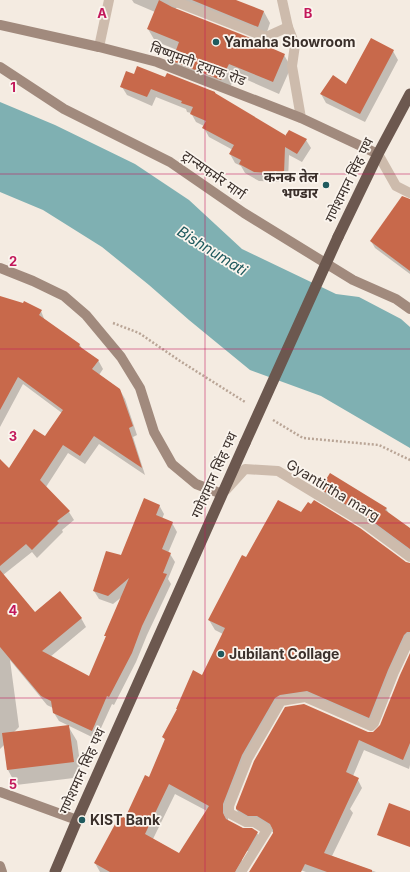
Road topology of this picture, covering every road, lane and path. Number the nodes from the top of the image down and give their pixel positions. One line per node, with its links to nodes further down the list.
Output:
1 (109, 0): 6 (street)
2 (174, 0): 5 (street)
3 (282, 0): 5 (street)
4 (0, 25): 6 (main road, बिष्णुमती ट्रयाक रोड)
5 (288, 27): 9 (street)
6 (99, 46): 9 (main road, बिष्णुमती ट्रयाक रोड)
7 (0, 67): 13 (main road, ट्रान्सफर्मर मार्ग)
8 (410, 94): 10 (highway, गणेशमान सिंह पथ)
9 (301, 118): 10 (main road, बिष्णुमती ट्रयाक रोड)
10 (378, 154): 11 (street); 18 (highway, गणेशमान सिंह पथ, bridge)
11 (410, 193)
12 (0, 268): 14 (main road)
13 (410, 309)
14 (86, 315): 15 (path); 18 (main road)
15 (251, 406)
16 (270, 418): 17 (path)
17 (410, 460)
18 (222, 494): 19 (street, Gyantirtha marg); 22 (highway, गणेशमान सिंह पथ)
19 (410, 557)
20 (410, 638): 26 (street)
21 (0, 792): 22 (main road)
22 (77, 820): 25 (highway, गणेशमान सिंह पथ)
23 (0, 866): 24 (main road)
24 (2, 872)
25 (55, 872)
26 (242, 872)

